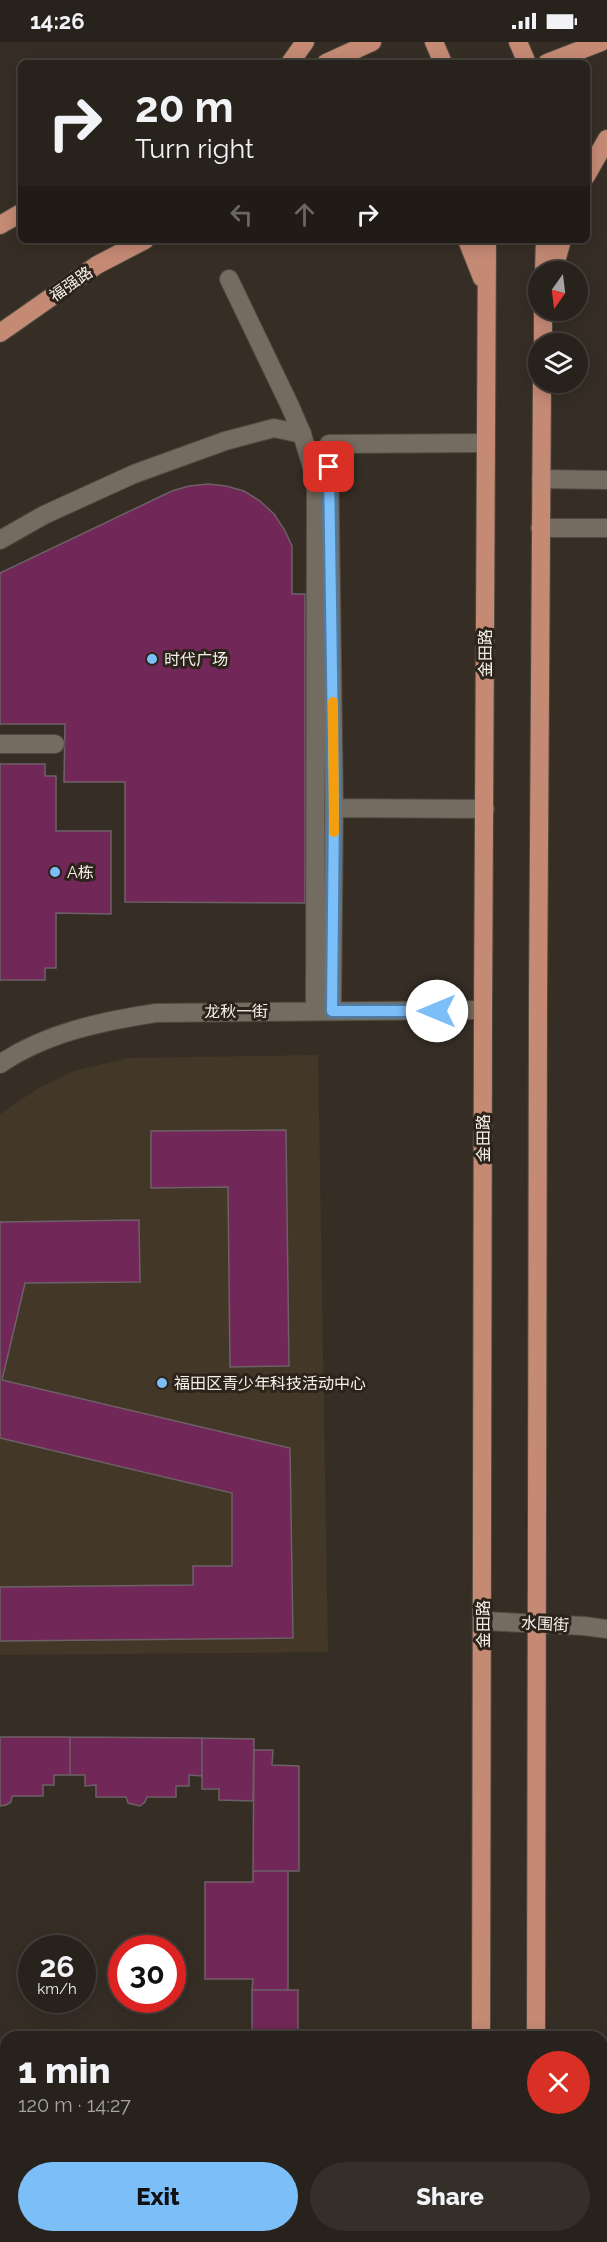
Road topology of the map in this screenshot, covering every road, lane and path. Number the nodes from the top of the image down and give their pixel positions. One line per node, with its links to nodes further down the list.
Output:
1 (305, 42): 6 (main road)
2 (372, 42): 7 (main road)
3 (434, 42): 8 (main road)
4 (518, 42): 9 (main road)
5 (601, 42): 10 (main road)
6 (292, 60)
7 (333, 60)
8 (442, 60)
9 (527, 60)
10 (555, 60)
11 (607, 139): 12 (main road)
12 (590, 169)
13 (18, 215): 14 (main road)
14 (0, 225)
15 (139, 243): 24 (main road, 福强路)
16 (468, 243): 23 (main road)
17 (487, 243): 23 (main road, 金田路)
18 (545, 243): 20 (main road)
19 (561, 243): 21 (main road)
20 (544, 261)
21 (556, 261)
22 (229, 279): 26 (street)
23 (487, 306): 27 (main road, 金田路)
24 (0, 333)
25 (542, 393): 28 (main road)
26 (302, 434): 32 (street); 38 (street)
27 (486, 443): 35 (street); 36 (main road, 金田路)
28 (541, 479): 29 (street); 30 (main road)
29 (607, 480)
30 (540, 528): 31 (street); 41 (main road)
31 (607, 528)
32 (0, 540)
33 (0, 744): 34 (street)
34 (55, 744)
35 (334, 808): 36 (street); 38 (street)
36 (485, 809): 37 (main road, 金田路)
37 (483, 1010): 38 (street, 龙秋一街); 40 (main road, 金田路)
38 (323, 1011): 39 (street, 龙秋一街)
39 (0, 1064)
40 (483, 1622): 41 (street, 水围街); 43 (main road, 金田路)
41 (537, 1624): 42 (street, 水围街); 44 (main road)
42 (607, 1629)
43 (481, 2031)
44 (536, 2031)

